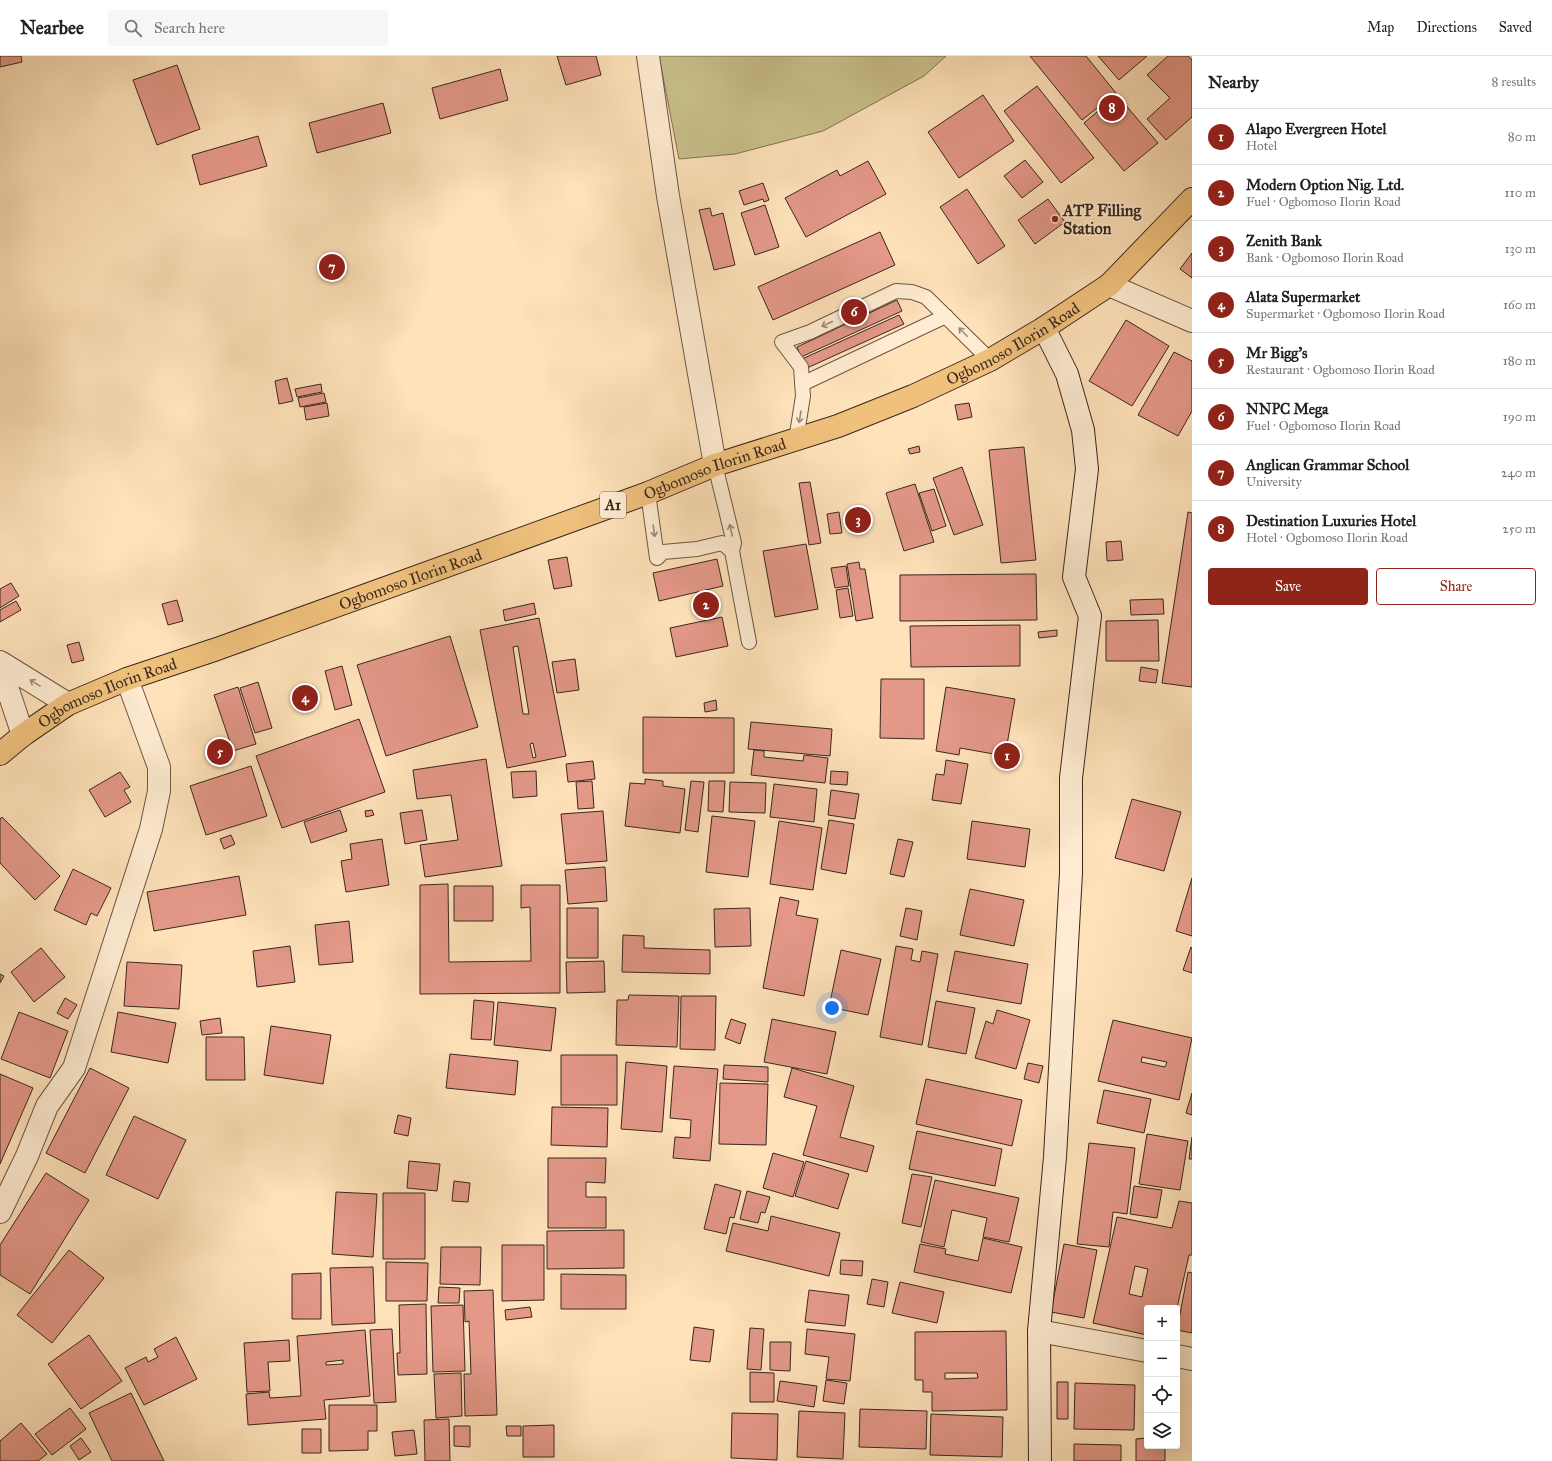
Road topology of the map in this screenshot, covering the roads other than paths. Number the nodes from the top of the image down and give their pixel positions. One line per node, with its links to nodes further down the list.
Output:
1 (648, 56): 10 (street)
2 (1192, 199): 3 (highway, Ogbomoso Ilorin Road / A1)
3 (1109, 285): 5 (street); 6 (highway, Ogbomoso Ilorin Road / A1)
4 (946, 316): 7 (lane, one-way to 4); 8 (lane); 8 (lane, one-way to 8)
5 (1192, 321)
6 (1044, 328): 7 (highway, Ogbomoso Ilorin Road / A1); 21 (street)
7 (990, 360): 9 (highway, Ogbomoso Ilorin Road / A1)
8 (802, 384): 9 (lane, one-way to 9)
9 (796, 440): 10 (highway, Ogbomoso Ilorin Road / A1)
10 (715, 465): 11 (highway, Ogbomoso Ilorin Road / A1); 12 (lane, one-way to 10)
11 (648, 492): 12 (lane, one-way to 12); 16 (highway, Ogbomoso Ilorin Road / A1)
12 (732, 551): 13 (lane)
13 (748, 642)
14 (0, 662): 17 (street, one-way to 14)
15 (0, 666): 18 (street)
16 (127, 679): 17 (highway, Ogbomoso Ilorin Road / A1); 20 (street)
17 (68, 704): 18 (highway, Ogbomoso Ilorin Road / A1)
18 (23, 735): 19 (highway, Ogbomoso Ilorin Road / A1)
19 (0, 754)
20 (0, 1212)
21 (1039, 1331): 22 (street); 25 (street)
22 (1144, 1350)
23 (1180, 1357): 24 (street)
24 (1192, 1359)
25 (1040, 1461)

